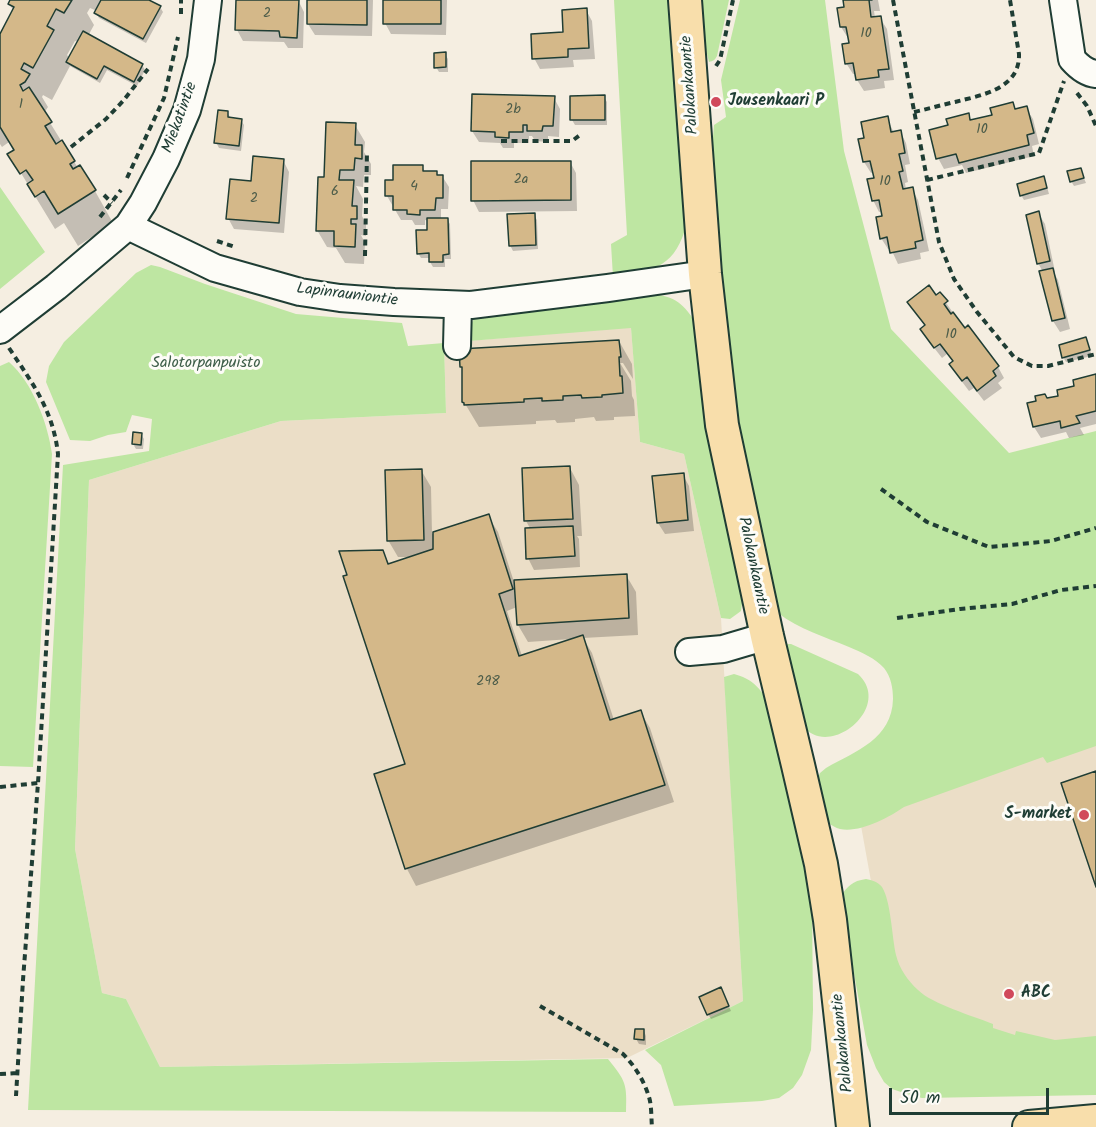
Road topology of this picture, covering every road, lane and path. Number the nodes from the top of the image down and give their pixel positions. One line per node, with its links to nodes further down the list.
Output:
1 (182, 0): 8 (path)
2 (208, 0): 23 (street, Miekatintie)
3 (685, 0): 27 (main road, Palokankaantie)
4 (733, 0): 11 (path)
5 (893, 0): 14 (path)
6 (1010, 0): 14 (path)
7 (1063, 0): 10 (street)
8 (181, 19)
9 (180, 28): 21 (path)
10 (1072, 59): 13 (street); 19 (path)
11 (714, 68)
12 (148, 69): 17 (path)
13 (1096, 74)
14 (914, 112): 19 (path)
15 (580, 135): 16 (path)
16 (501, 141)
17 (71, 147)
18 (367, 152): 26 (path)
19 (927, 180): 31 (path)
20 (104, 195): 21 (path)
21 (112, 202): 22 (path)
22 (94, 222)
23 (128, 226): 28 (street, Lapinrauniontie); 29 (street)
24 (211, 239): 25 (path)
25 (241, 249)
26 (365, 256)
27 (705, 274): 28 (street, Lapinrauniontie); 36 (main road, Palokankaantie)
28 (466, 297): 30 (street)
29 (3, 337): 38 (path)
30 (457, 346)
31 (1096, 354)
32 (881, 489): 33 (path)
33 (1096, 528)
34 (1096, 586): 35 (path)
35 (897, 618)
36 (766, 636): 37 (street); 46 (main road, Palokankaantie)
37 (689, 652)
38 (38, 783): 39 (path); 41 (path)
39 (0, 787)
40 (540, 1006): 45 (path)
41 (18, 1073): 42 (path); 43 (path)
42 (0, 1074)
43 (16, 1096)
44 (1096, 1121): 47 (main road)
45 (652, 1127)
46 (853, 1127)
47 (1029, 1127)

